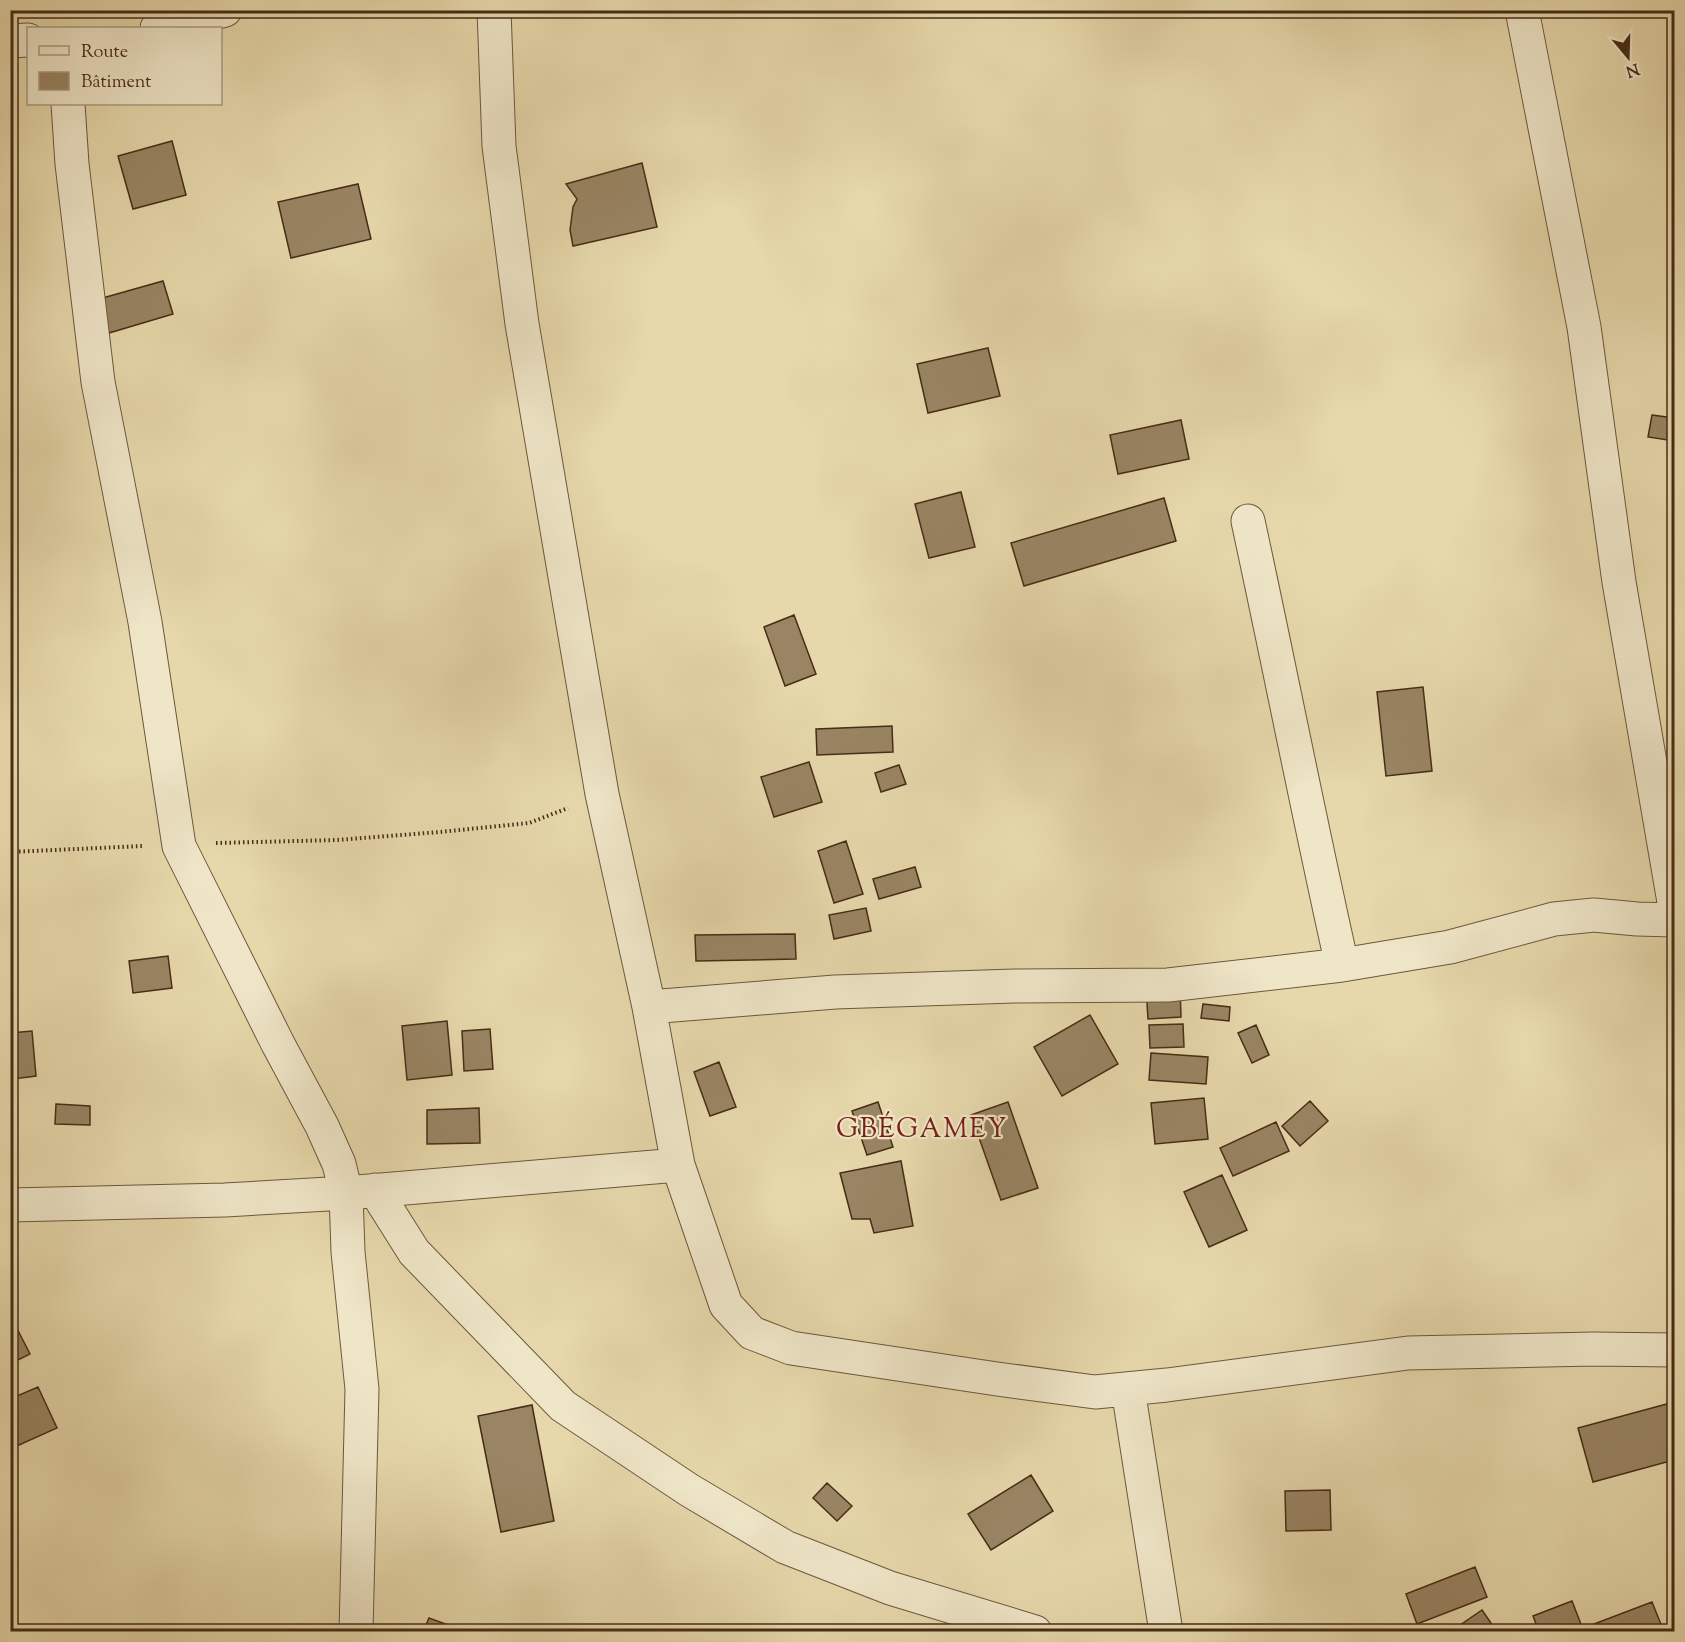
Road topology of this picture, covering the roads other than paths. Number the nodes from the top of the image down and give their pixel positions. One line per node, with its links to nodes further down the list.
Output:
1 (225, 10): 4 (street)
2 (494, 10): 12 (street)
3 (1522, 10): 9 (street)
4 (161, 27)
5 (27, 40): 6 (street)
6 (10, 42)
7 (68, 105): 14 (street)
8 (1248, 521): 11 (street)
9 (1674, 902)
10 (1674, 920): 11 (street)
11 (1342, 965): 12 (street)
12 (650, 1007): 13 (street)
13 (678, 1165): 14 (street); 17 (street)
14 (361, 1191): 15 (street); 18 (street); 19 (street)
15 (10, 1205)
16 (1674, 1350): 17 (street)
17 (1128, 1389): 20 (street)
18 (356, 1632)
19 (1035, 1632)
20 (1166, 1632)

